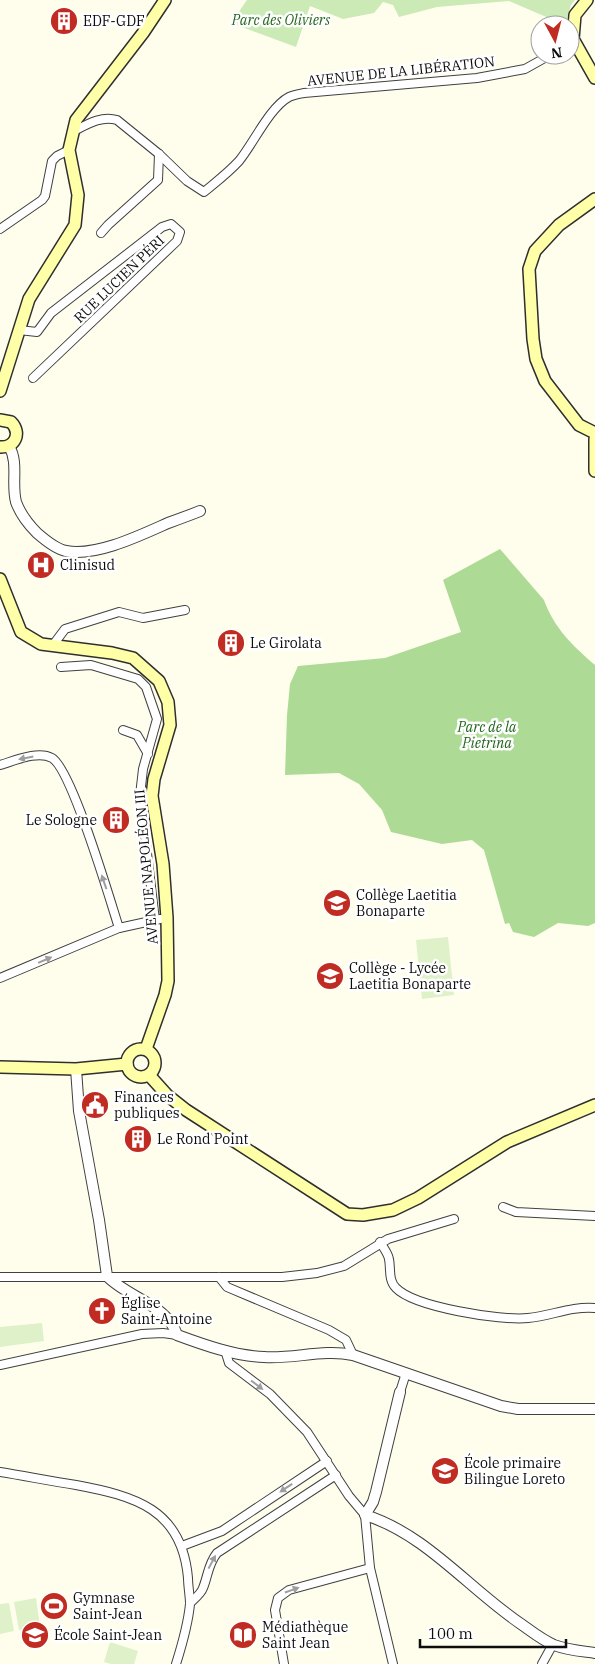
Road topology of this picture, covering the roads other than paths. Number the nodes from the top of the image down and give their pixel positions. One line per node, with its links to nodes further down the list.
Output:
1 (165, 0): 7 (main road)
2 (587, 0): 3 (main road)
3 (575, 15)
4 (580, 53): 6 (main road)
5 (532, 65): 9 (street, AVENUE DE LA LIBÉRATION)
6 (595, 78)
7 (72, 132): 8 (main road); 9 (street)
8 (69, 150): 11 (street); 13 (main road)
9 (159, 154): 12 (street)
10 (595, 199): 17 (main road)
11 (0, 229)
12 (101, 233)
13 (19, 330): 14 (street, RUE LUCIEN PÉRI); 15 (main road)
14 (33, 378)
15 (0, 391)
16 (0, 420): 19 (main road)
17 (595, 433)
18 (595, 439): 20 (main road)
19 (5, 446): 21 (street)
20 (595, 471)
21 (200, 510)
22 (0, 579): 24 (main road, AVENUE NAPOLÉON III)
23 (185, 610): 24 (street)
24 (53, 645): 30 (main road, AVENUE NAPOLÉON III)
25 (61, 667): 27 (street)
26 (123, 730): 27 (street)
27 (148, 754): 29 (street)
28 (0, 764): 32 (street, one-way to 28)
29 (154, 911): 30 (street); 31 (street)
30 (167, 914): 31 (street); 34 (main road, AVENUE NAPOLÉON III)
31 (155, 920): 32 (street)
32 (119, 928): 33 (street, one-way to 32)
33 (0, 978)
34 (146, 1049): 35 (main road); 38 (main road)
35 (127, 1064): 37 (main road); 38 (main road)
36 (0, 1067): 37 (main road)
37 (76, 1069): 44 (street)
38 (149, 1075): 39 (main road)
39 (595, 1105)
40 (503, 1208): 41 (street)
41 (595, 1216)
42 (454, 1219): 43 (street)
43 (380, 1242): 46 (street); 47 (street)
44 (107, 1276): 45 (street); 46 (street); 48 (street)
45 (0, 1277)
46 (219, 1277): 50 (street)
47 (595, 1308)
48 (177, 1335): 49 (street); 51 (street)
49 (225, 1350): 50 (street); 55 (street, one-way to 55)
50 (353, 1355): 52 (street)
51 (0, 1365)
52 (406, 1373): 53 (street); 54 (street)
53 (400, 1392): 58 (street)
54 (595, 1409)
55 (327, 1461): 57 (street); 59 (street, one-way to 59)
56 (0, 1472): 59 (street)
57 (336, 1475): 58 (street); 61 (street, one-way to 57)
58 (364, 1515): 60 (street); 62 (street)
59 (182, 1546): 61 (street)
60 (370, 1568): 65 (street, one-way to 60); 66 (street)
61 (190, 1604): 64 (street)
62 (553, 1644): 63 (street); 67 (street)
63 (595, 1653)
64 (176, 1664)
65 (284, 1664)
66 (393, 1664)
67 (542, 1664)

